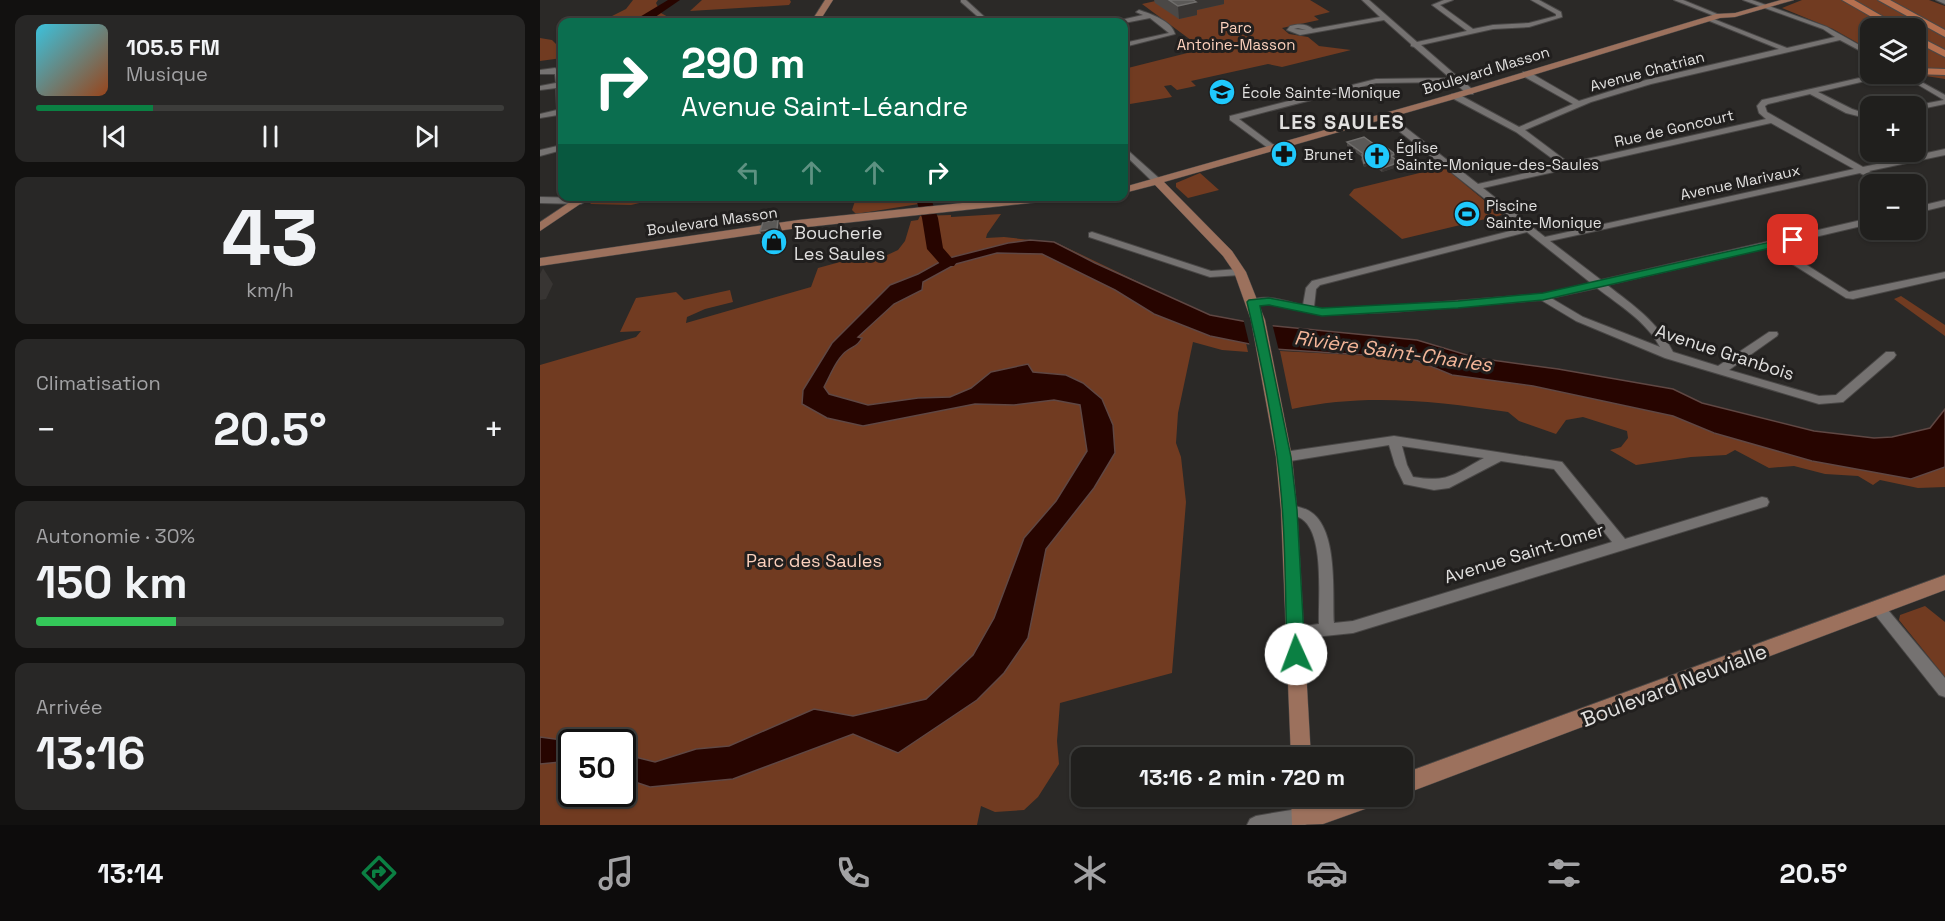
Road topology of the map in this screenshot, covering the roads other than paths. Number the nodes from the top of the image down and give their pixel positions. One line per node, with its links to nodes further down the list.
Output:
1 (829, 0): 21 (main road)
2 (1365, 0): 23 (street)
3 (1450, 0): 29 (street)
4 (1551, 0): 14 (street)
5 (1677, 0): 20 (street)
6 (1746, 0): 16 (street)
7 (1790, 0): 17 (main road)
8 (1835, 0): 24 (highway)
9 (1847, 0): 25 (highway)
10 (1883, 0): 31 (highway)
11 (1888, 0): 28 (highway)
12 (1939, 0): 15 (street)
13 (963, 1): 22 (street)
14 (1537, 1): 29 (street)
15 (1945, 2)
16 (1756, 3): 17 (main road, Boulevard Masson); 20 (main road, Boulevard Masson)
17 (1767, 3): 20 (main road, Boulevard Masson); 32 (street)
18 (1139, 12): 19 (street)
19 (1151, 15): 26 (street); 33 (street)
20 (1719, 16): 27 (main road, Boulevard Masson)
21 (818, 18)
22 (982, 18)
23 (1384, 18): 30 (street); 35 (street)
24 (1865, 18)
25 (1880, 18)
26 (1128, 19)
27 (1709, 19): 37 (street); 43 (main road, Boulevard Masson)
28 (1945, 25)
29 (1471, 31): 35 (street)
30 (1311, 32)
31 (1945, 33)
32 (1842, 37): 36 (street); 37 (street, Avenue Chatrian)
33 (1128, 44)
34 (1926, 44): 38 (highway)
35 (1413, 45): 44 (street)
36 (1860, 48)
37 (1787, 50): 53 (street, Avenue Chatrian)
38 (1945, 54)
39 (1926, 68): 42 (highway)
40 (540, 72): 41 (street)
41 (558, 72)
42 (1945, 72)
43 (1526, 74): 50 (main road, Boulevard Masson); 53 (street)
44 (1455, 80): 50 (street); 61 (street)
45 (1860, 80): 49 (street)
46 (1919, 84): 52 (street)
47 (558, 85): 48 (street)
48 (540, 88)
49 (1810, 91): 56 (street); 59 (street)
50 (1470, 92): 51 (main road, Boulevard Masson)
51 (1455, 96): 57 (main road, Boulevard Masson); 60 (street)
52 (1945, 100): 54 (street)
53 (1579, 104): 60 (street, Avenue Chatrian)
54 (1926, 105)
55 (558, 113): 58 (street)
56 (1860, 114)
57 (1384, 115): 61 (main road, Boulevard Masson); 70 (street)
58 (540, 116)
59 (1772, 120): 66 (street, Rue de Goncourt); 67 (street)
60 (1519, 130): 66 (street)
61 (1272, 148): 69 (main road, Boulevard Masson)
62 (558, 149): 64 (street)
63 (1945, 152): 67 (street, Avenue Marivaux)
64 (540, 153)
65 (1128, 154): 69 (street)
66 (1566, 165): 70 (street, Rue de Goncourt)
67 (1863, 171): 68 (street); 84 (street, Avenue Marivaux)
68 (1868, 174)
69 (1158, 182): 71 (main road, Boulevard Masson); 87 (main road)
70 (1477, 187): 81 (street)
71 (1128, 189)
72 (540, 200): 73 (street)
73 (558, 200)
74 (581, 201): 80 (main road)
75 (582, 201): 83 (main road)
76 (1022, 201): 86 (main road, Boulevard Masson)
77 (1945, 203): 78 (street)
78 (1926, 207)
79 (1860, 224): 85 (street)
80 (540, 227)
81 (1529, 229): 84 (street); 92 (street)
82 (1092, 235): 87 (street)
83 (540, 236)
84 (1542, 240): 89 (street)
85 (1771, 246): 88 (street); 89 (street)
86 (540, 262)
87 (1240, 272): 91 (main road)
88 (1945, 275)
89 (1600, 284): 90 (street); 94 (street)
90 (1543, 297): 92 (street); 94 (street, Avenue Granbois)
91 (1253, 302): 92 (street); 99 (main road)
92 (1308, 309)
93 (1773, 334): 96 (street)
94 (1669, 355): 96 (street, Avenue Granbois)
95 (1890, 356): 96 (street, Avenue Granbois)
96 (1720, 370)
97 (1394, 440): 98 (street); 98 (street); 99 (street)
98 (1499, 456): 102 (street)
99 (1284, 457): 101 (main road)
100 (1762, 502): 102 (street, Avenue Saint-Omer)
101 (1289, 510): 105 (street); 106 (main road)
102 (1621, 544): 105 (street, Avenue Saint-Omer)
103 (1945, 582): 104 (main road, Boulevard Neuvialle)
104 (1878, 608): 107 (street); 109 (main road, Boulevard Neuvialle)
105 (1327, 629): 106 (street, Avenue Saint-Omer)
106 (1295, 633): 108 (main road)
107 (1945, 690)
108 (1300, 747)
109 (1413, 781)
110 (1340, 807): 111 (main road)
111 (1303, 813): 112 (street)
112 (1256, 825)

